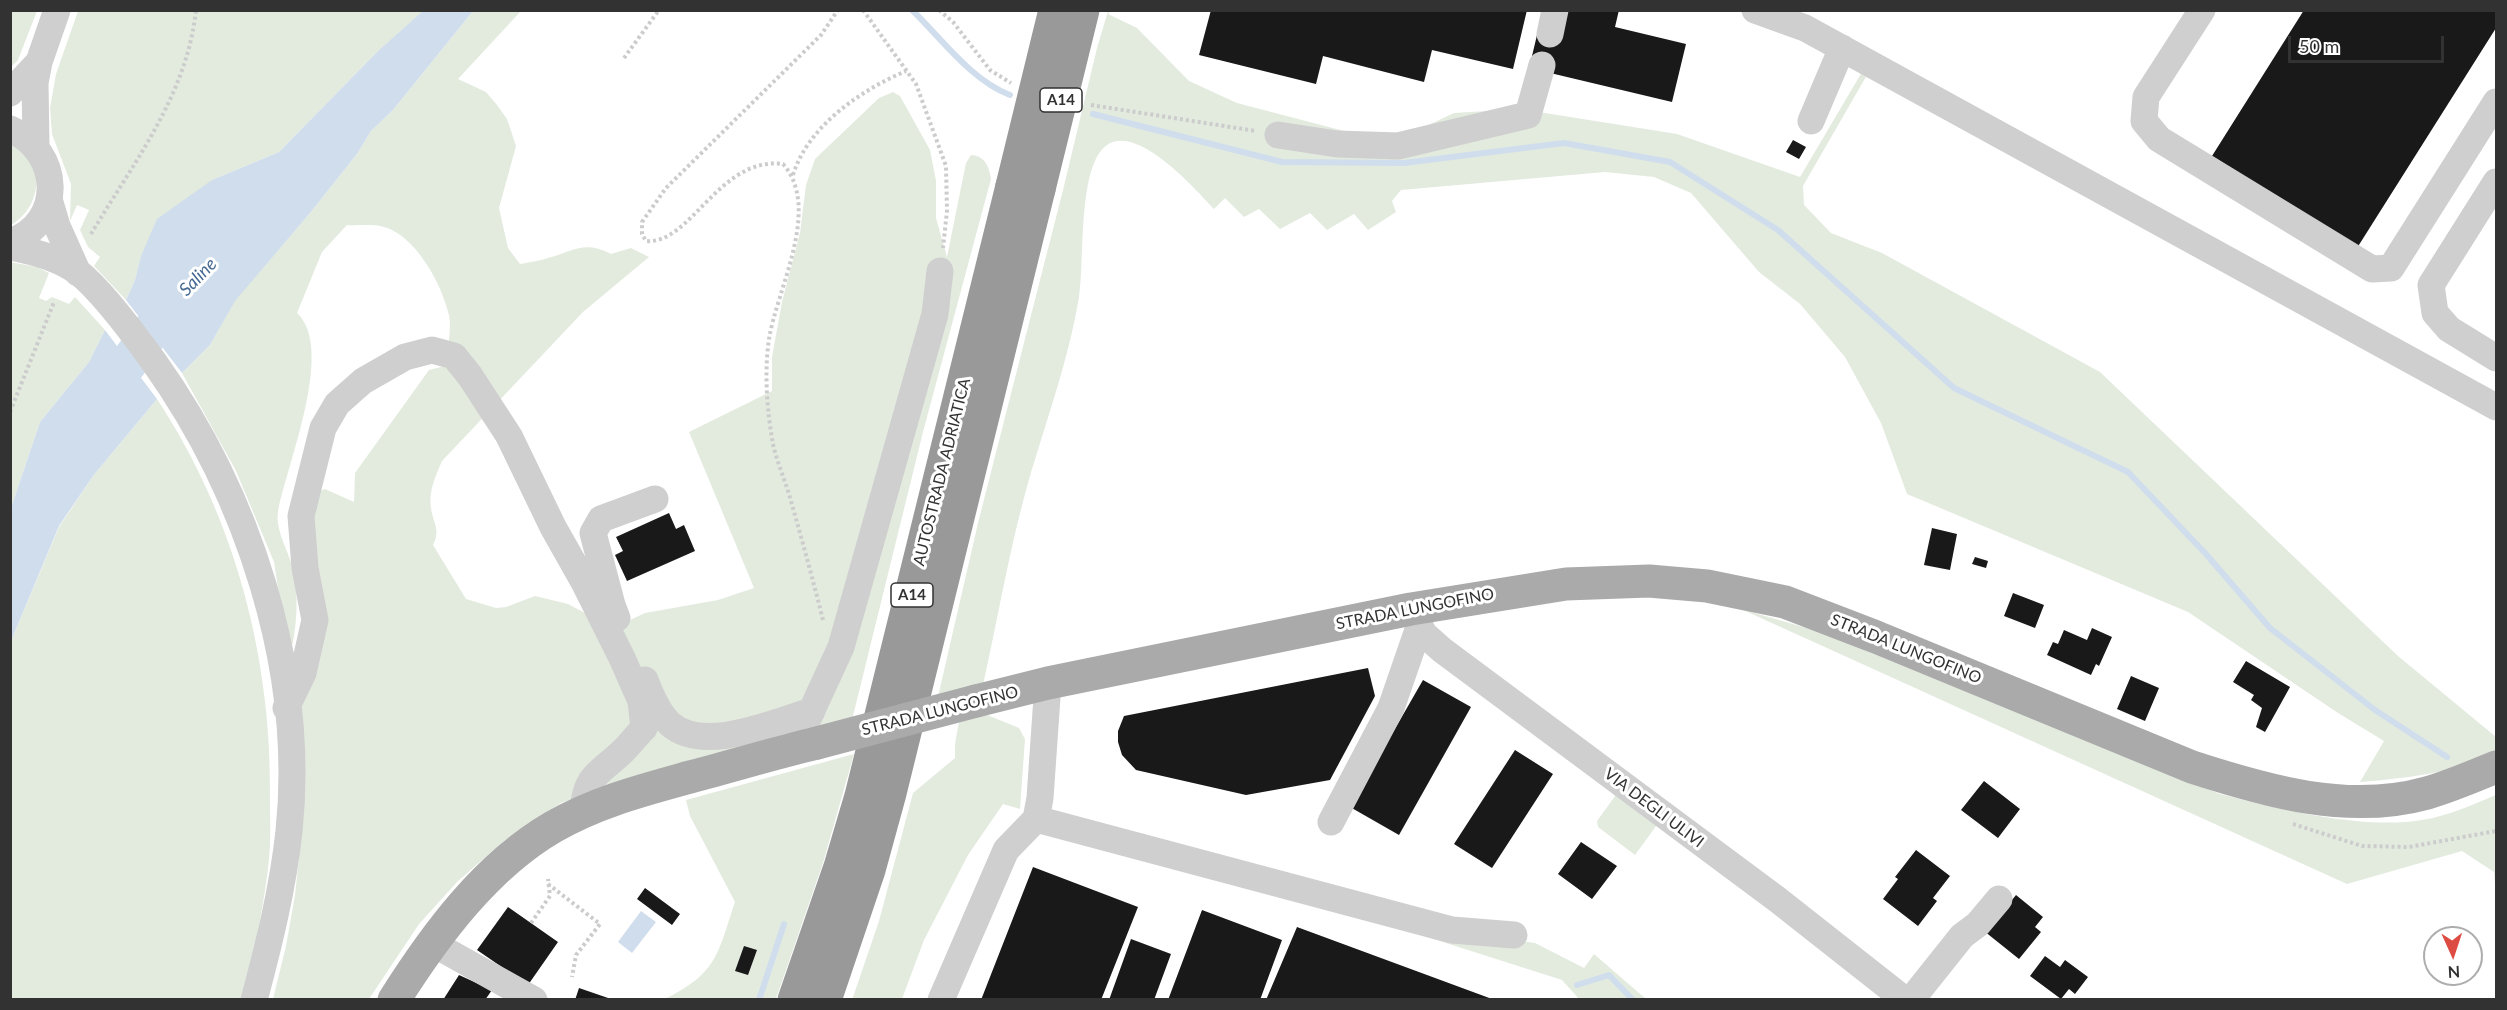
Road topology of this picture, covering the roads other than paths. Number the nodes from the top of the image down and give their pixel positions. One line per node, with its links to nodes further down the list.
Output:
1 (57, 10): 7 (street)
2 (1054, 10): 16 (highway, AUTOSTRADA ADRIATICA / A14, bridge)
3 (1083, 10): 16 (highway, AUTOSTRADA ADRIATICA / A14, bridge)
4 (1755, 10): 6 (street)
5 (2202, 10): 10 (street)
6 (1842, 48): 11 (street); 23 (street)
7 (39, 62): 9 (street); 14 (street)
8 (1542, 65): 13 (street)
9 (10, 93)
10 (2496, 102)
11 (1811, 121)
12 (10, 129): 14 (street)
13 (1278, 135)
14 (36, 146): 17 (street)
15 (2496, 182): 22 (street)
16 (1025, 187): 40 (highway, AUTOSTRADA ADRIATICA / A14); 41 (highway, AUTOSTRADA ADRIATICA / A14)
17 (50, 199): 18 (street); 20 (street)
18 (10, 242)
19 (10, 247): 20 (street)
20 (71, 263): 27 (street)
21 (940, 271): 28 (street)
22 (2496, 358)
23 (2496, 407)
24 (655, 499): 28 (street)
25 (1415, 618): 26 (main road, STRADA LUNGOFINO); 30 (main road, STRADA LUNGOFINO); 33 (street); 43 (street, VIA DEGLI ULIVI)
26 (1048, 683): 29 (main road, STRADA LUNGOFINO, bridge); 32 (street)
27 (286, 708): 31 (street); 37 (street)
28 (812, 711): 29 (street)
29 (806, 746): 31 (main road, STRADA LUNGOFINO)
30 (2496, 766)
31 (583, 811): 36 (main road, STRADA LUNGOFINO)
32 (1036, 819): 35 (street); 42 (street)
33 (1331, 822)
34 (1999, 899): 44 (street)
35 (1514, 935)
36 (432, 943): 38 (main road, STRADA LUNGOFINO); 39 (street)
37 (254, 999)
38 (394, 999)
39 (534, 999)
40 (794, 999)
41 (825, 999)
42 (941, 999)
43 (1905, 999)
44 (1911, 999)

